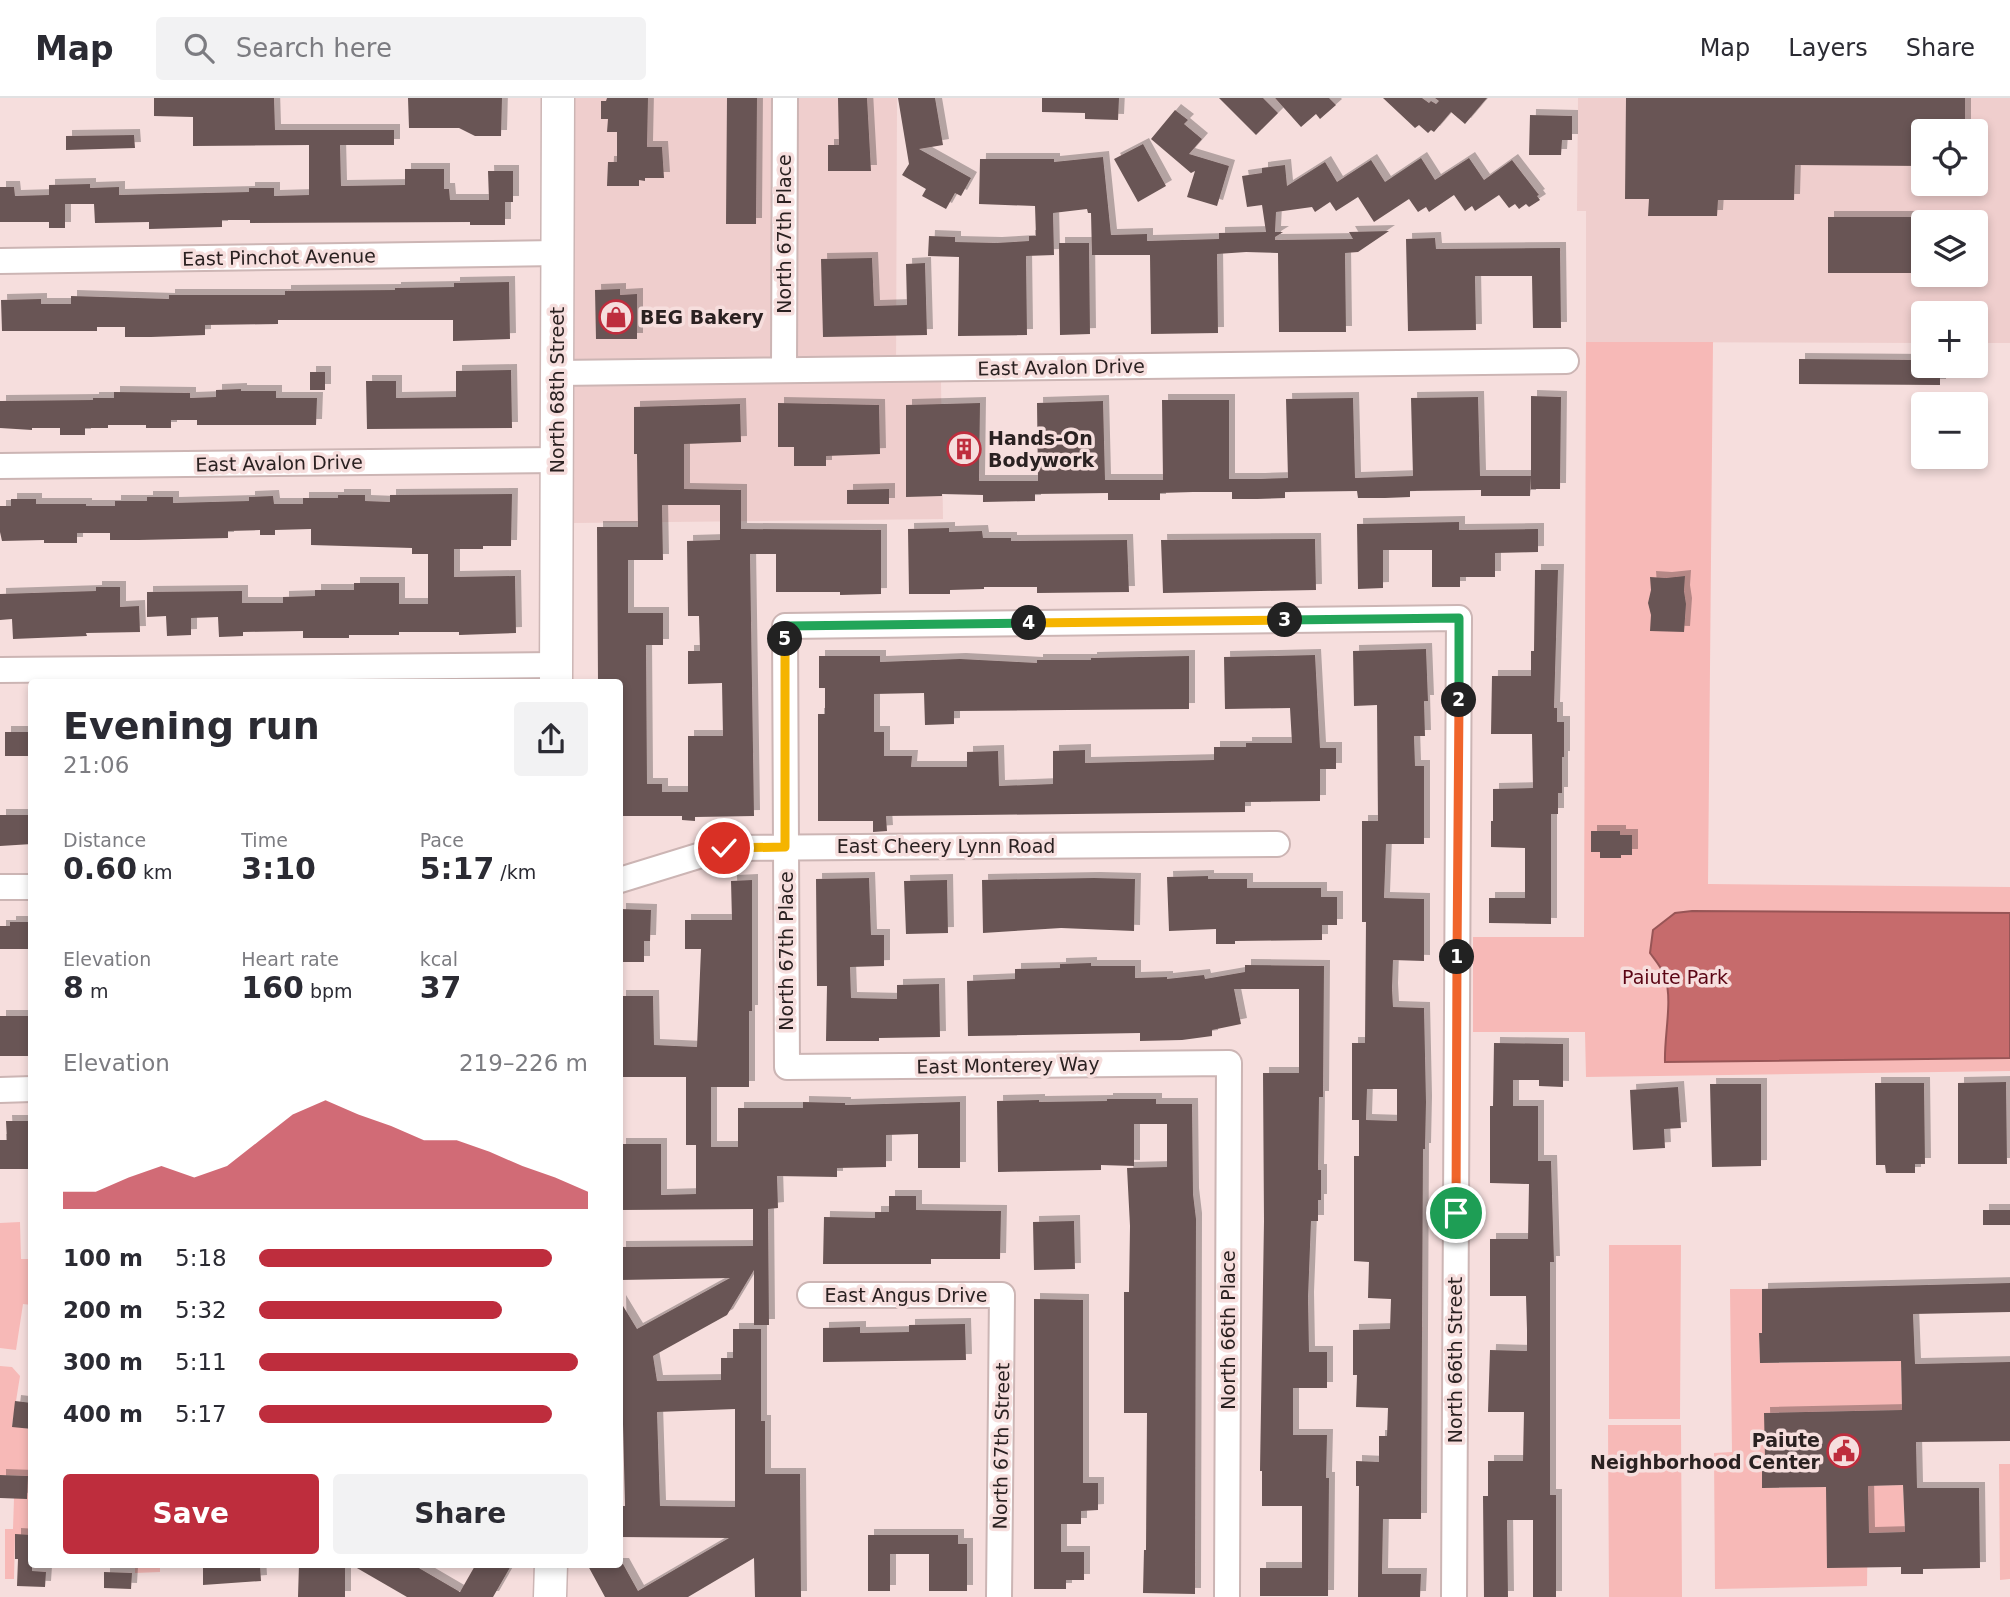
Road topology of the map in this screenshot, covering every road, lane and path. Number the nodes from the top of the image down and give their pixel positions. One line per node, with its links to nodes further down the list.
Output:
1 (558, 98): 3 (main road, North 68th Street)
2 (785, 98): 6 (street, North 67th Place)
3 (557, 253): 4 (street, East Pinchot Avenue); 7 (main road, North 68th Street)
4 (0, 261)
5 (1566, 361): 6 (street, East Avalon Drive)
6 (783, 370): 7 (street, East Avalon Drive)
7 (557, 373): 8 (main road, North 68th Street)
8 (557, 460): 9 (street, East Avalon Drive); 12 (main road, North 68th Street)
9 (0, 466)
10 (785, 626): 14 (street, North 67th Place); 28 (street, North 66th Street)
11 (0, 670): 12 (street)
12 (556, 674)
13 (1277, 844): 14 (street, East Cheery Lynn Road)
14 (785, 847): 15 (street, East Cheery Lynn Road); 19 (street, North 67th Place)
15 (623, 879)
16 (0, 887): 17 (street)
17 (28, 887)
18 (1229, 1063): 19 (street, East Monterey Way); 27 (street, North 66th Place)
19 (787, 1067)
20 (28, 1089): 21 (street)
21 (0, 1090)
22 (1002, 1295): 23 (street, East Angus Drive); 26 (street, North 67th Street)
23 (810, 1296)
24 (551, 1568): 25 (main road)
25 (550, 1597)
26 (999, 1597)
27 (1227, 1597)
28 (1454, 1597)

